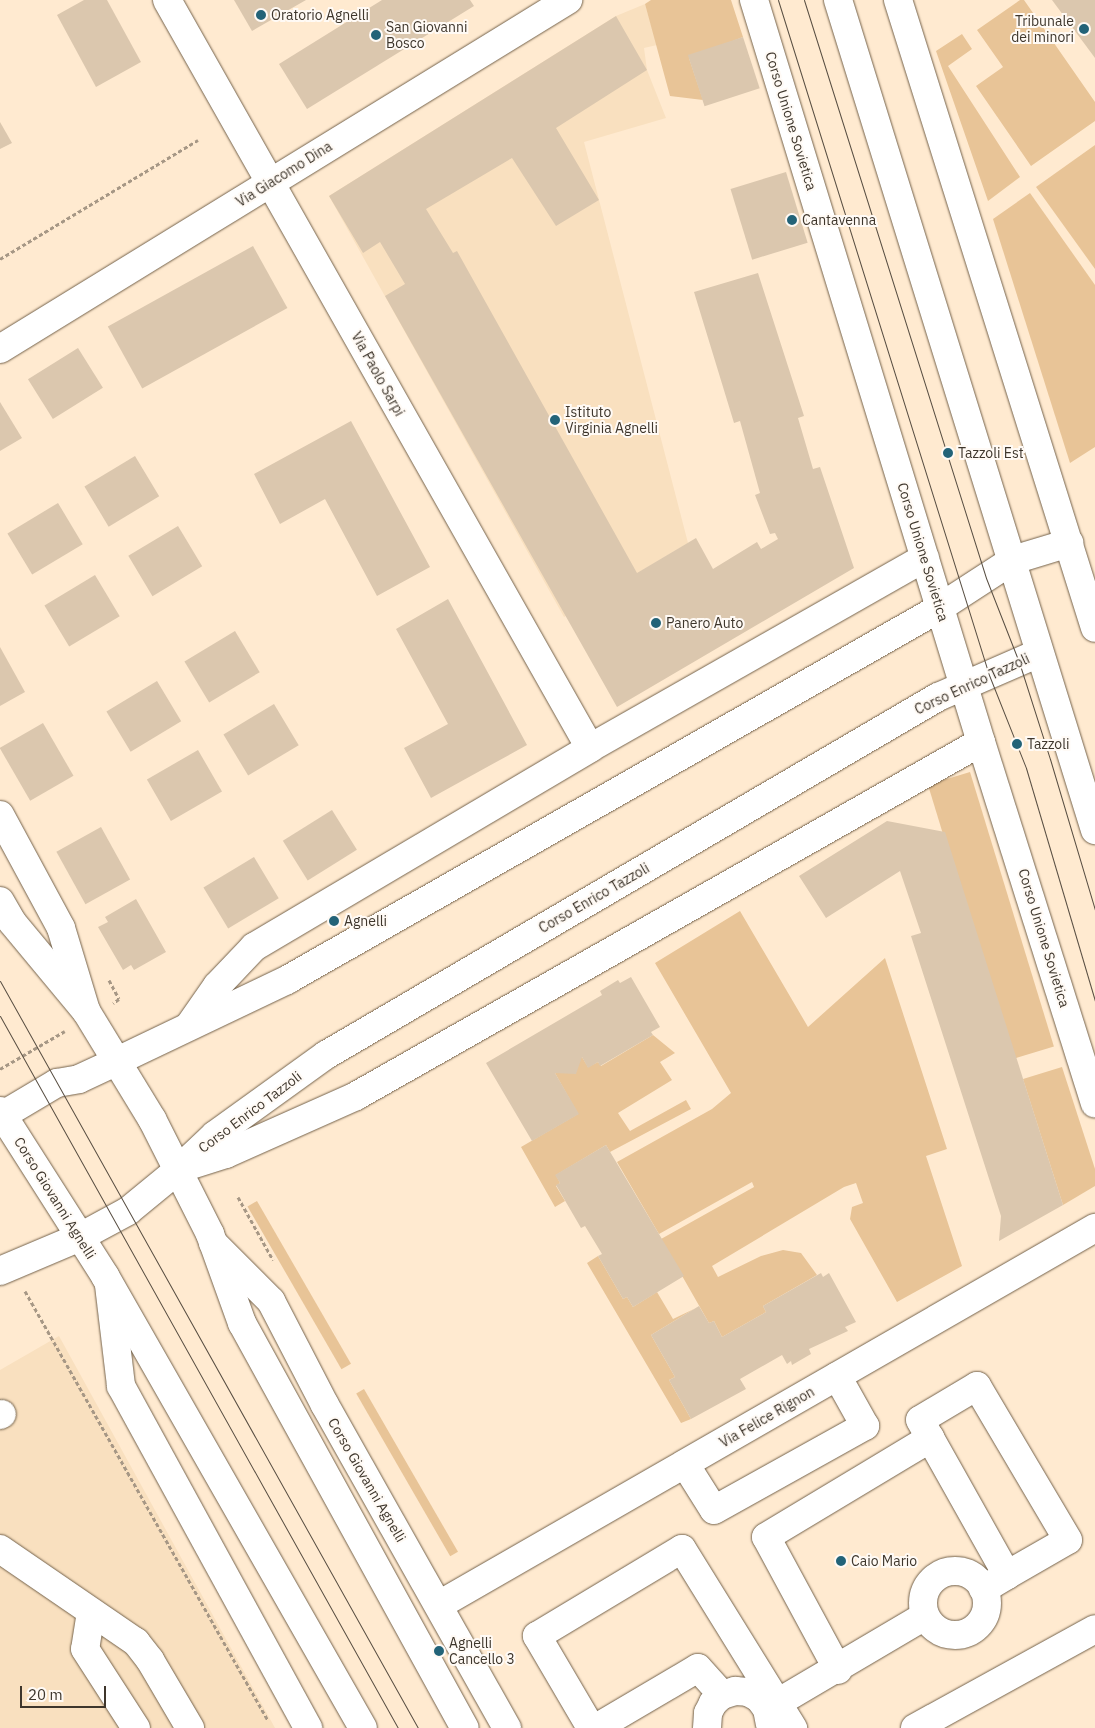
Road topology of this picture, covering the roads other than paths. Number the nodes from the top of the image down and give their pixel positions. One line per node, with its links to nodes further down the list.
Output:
1 (167, 0): 6 (street, Via Paolo Sarpi)
2 (568, 0): 6 (street, Via Giacomo Dina)
3 (754, 0): 9 (street, Corso Unione Sovietica)
4 (838, 0): 10 (street)
5 (898, 0): 8 (street)
6 (270, 183): 7 (street, Via Giacomo Dina); 16 (street, Via Paolo Sarpi)
7 (0, 350)
8 (1069, 543): 10 (street); 12 (street)
9 (925, 558): 11 (street, Corso Unione Sovietica); 16 (street)
10 (1013, 560): 11 (street); 13 (street)
11 (940, 608): 14 (street, Corso Unione Sovietica); 21 (street)
12 (1095, 628)
13 (1039, 653): 14 (street, Corso Enrico Tazzoli); 18 (street)
14 (963, 686): 15 (street, Corso Unione Sovietica); 25 (street, Corso Enrico Tazzoli)
15 (981, 742): 23 (street, Corso Unione Sovietica); 25 (street, Corso Enrico Tazzoli)
16 (590, 748): 21 (street)
17 (0, 815): 20 (street)
18 (1095, 830)
19 (0, 901): 20 (street)
20 (86, 1011): 22 (street)
21 (188, 1027): 22 (street)
22 (115, 1062): 24 (street); 25 (street, Corso Giovanni Agnelli)
23 (1095, 1102)
24 (1, 1115): 27 (street, Corso Giovanni Agnelli)
25 (178, 1170): 27 (street); 28 (street, Corso Giovanni Agnelli)
26 (1095, 1228): 31 (street, Via Felice Rignon)
27 (80, 1237): 29 (street); 30 (street, Corso Giovanni Agnelli)
28 (213, 1243): 37 (street, Corso Giovanni Agnelli); 48 (street, Corso Giovanni Agnelli)
29 (0, 1271)
30 (109, 1285): 46 (street, Corso Giovanni Agnelli); 47 (street, Corso Giovanni Agnelli)
31 (837, 1376): 33 (street, Via Felice Rignon); 33 (street)
32 (931, 1438): 35 (street); 35 (street); 41 (street)
33 (685, 1464): 37 (street, Via Felice Rignon)
34 (0, 1548): 38 (street)
35 (1007, 1576): 36 (street)
36 (983, 1589): 39 (street); 39 (street)
37 (439, 1605): 49 (street, Corso Giovanni Agnelli)
38 (91, 1612): 44 (street); 45 (street)
39 (925, 1616): 41 (street)
40 (1095, 1629): 54 (street)
41 (838, 1670): 43 (street)
42 (722, 1695): 43 (street); 51 (street); 52 (street)
43 (772, 1713): 50 (street); 53 (street)
44 (136, 1728)
45 (190, 1728)
46 (308, 1728)
47 (363, 1728)
48 (465, 1728)
49 (507, 1728)
50 (591, 1728)
51 (596, 1728)
52 (707, 1728)
53 (793, 1728)
54 (916, 1728)

